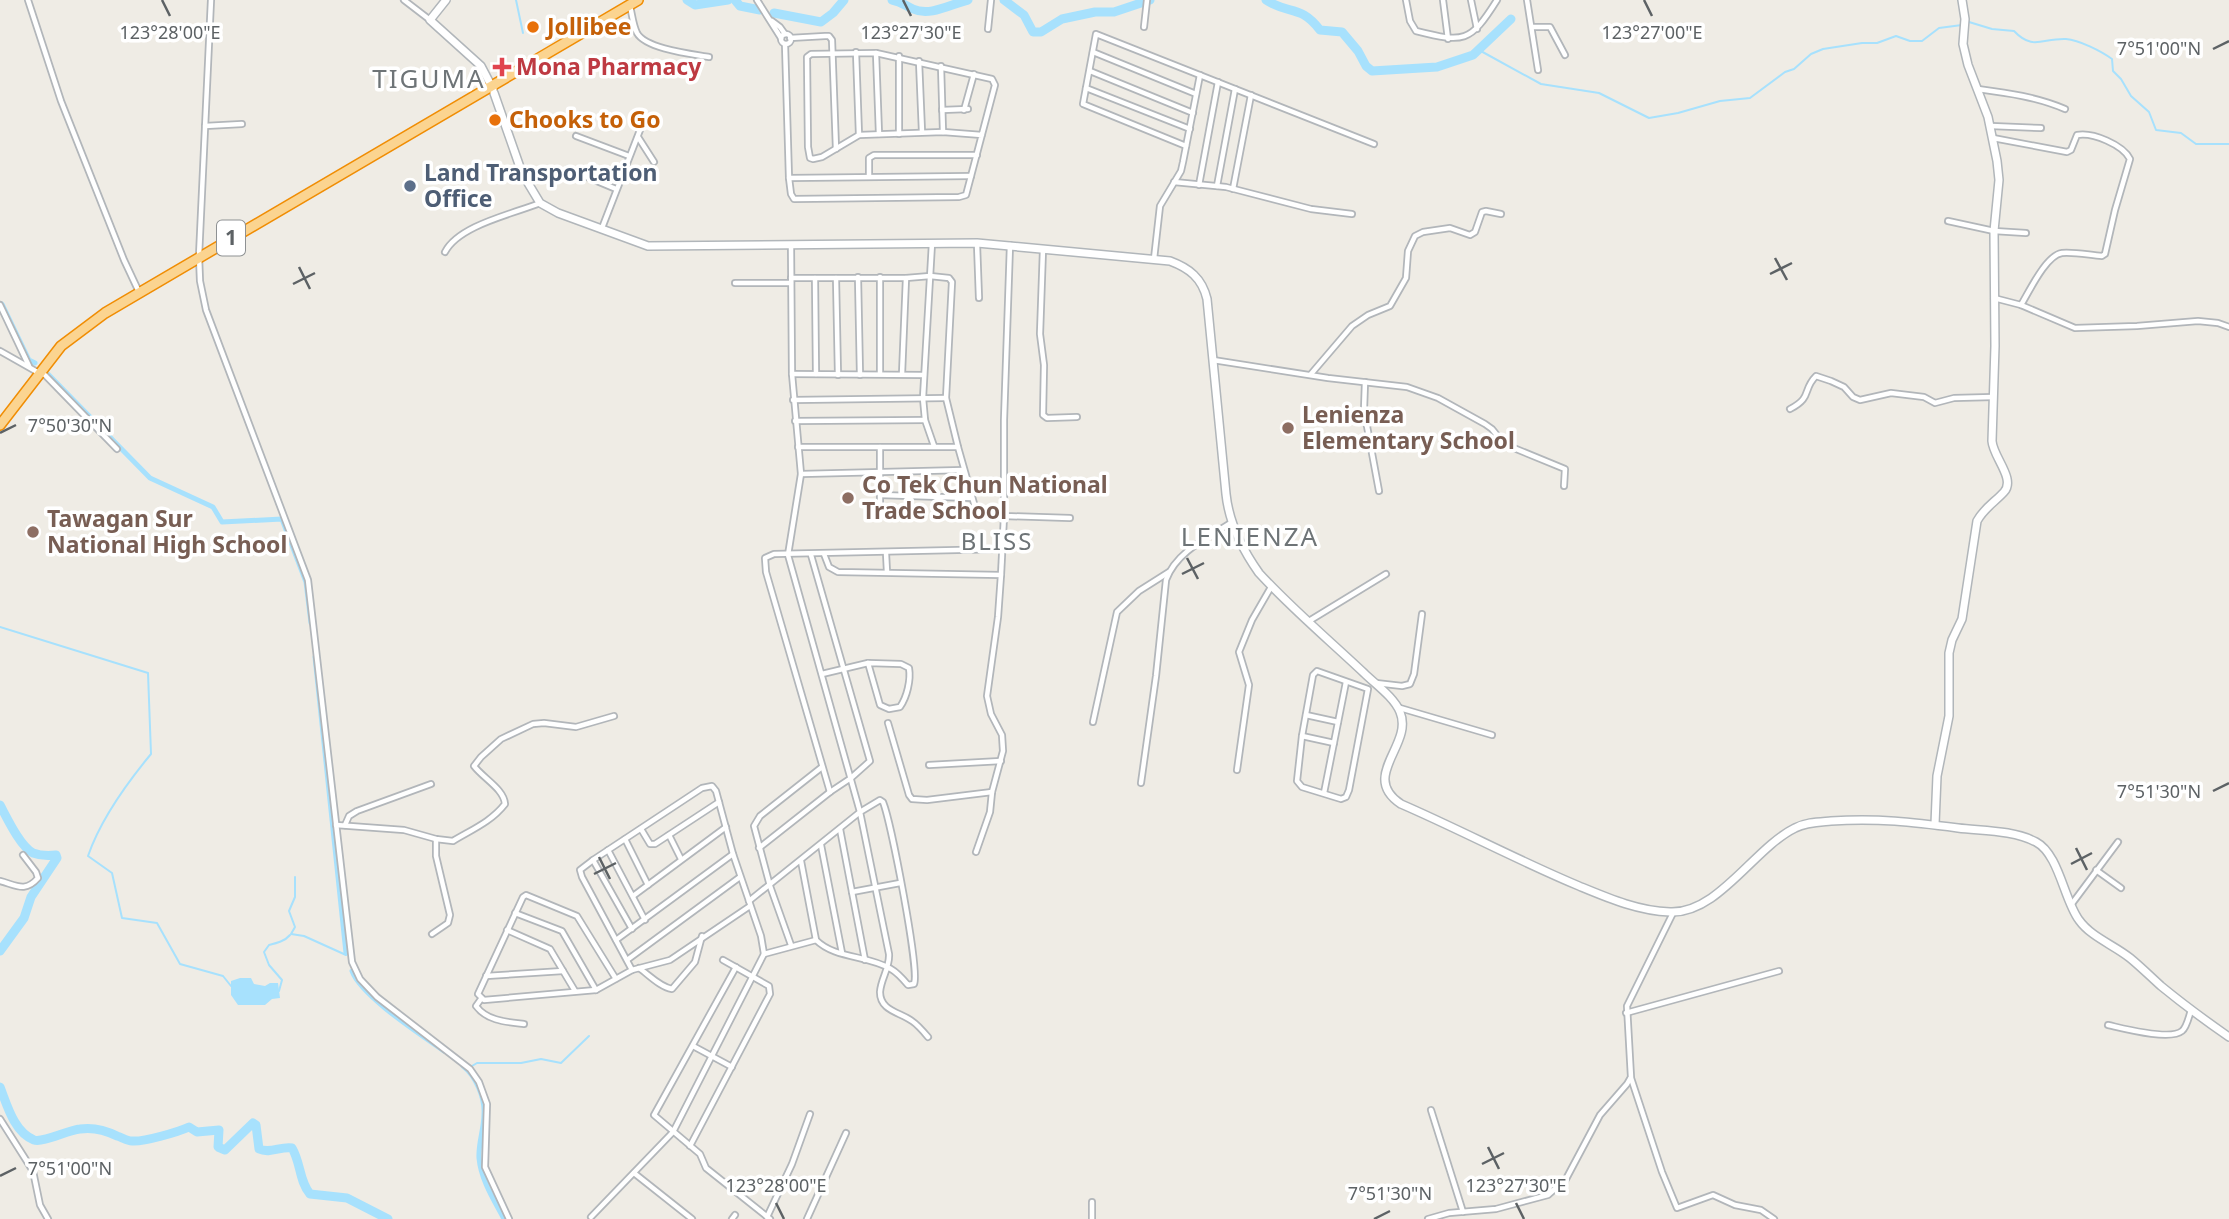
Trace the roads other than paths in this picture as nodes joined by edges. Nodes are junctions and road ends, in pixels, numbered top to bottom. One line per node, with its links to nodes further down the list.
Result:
1 (28, 0): 99 (street)
2 (211, 0): 47 (street)
3 (404, 0): 15 (street)
4 (446, 0): 15 (street)
5 (757, 0): 20 (street)
6 (1406, 0): 21 (street)
7 (1443, 0): 21 (street)
8 (1471, 0): 19 (street)
9 (1497, 0): 19 (street)
10 (1527, 0): 17 (street)
11 (1962, 0): 40 (street)
12 (991, 1): 18 (street)
13 (1147, 1): 16 (street)
14 (634, 2): 28 (street); 38 (highway, 1)
15 (430, 20): 38 (street)
16 (1144, 27)
17 (1532, 27): 27 (street); 32 (street)
18 (988, 29)
19 (1477, 30): 21 (street)
20 (786, 37): 22 (street); 22 (street); 25 (street)
21 (1448, 39)
22 (785, 44): 70 (street)
23 (856, 52): 25 (street); 26 (street); 56 (street)
24 (1093, 52): 33 (street); 35 (street); 41 (street)
25 (833, 53): 63 (street); 63 (street)
26 (877, 53): 29 (street); 54 (street)
27 (1565, 55)
28 (709, 57)
29 (899, 57): 30 (street); 55 (street)
30 (919, 61): 31 (street); 52 (street)
31 (941, 66): 34 (street); 44 (street)
32 (1538, 70)
33 (1089, 71): 37 (street); 45 (street)
34 (974, 74): 44 (street); 57 (street)
35 (1200, 75): 36 (street); 41 (street)
36 (1218, 82): 39 (street); 72 (street)
37 (1086, 88): 50 (street); 62 (street)
38 (493, 89): 76 (street); 89 (highway, 1)
39 (1235, 89): 42 (street); 73 (street)
40 (1977, 89): 43 (street); 48 (street)
41 (1196, 94): 45 (street)
42 (1251, 95): 61 (street); 75 (street)
43 (2066, 109)
44 (942, 110): 53 (street)
45 (1193, 113): 50 (street)
46 (242, 124): 47 (street)
47 (205, 126): 89 (street)
48 (1990, 126): 49 (street); 60 (street)
49 (2040, 128)
50 (1189, 129): 62 (street)
51 (640, 130): 59 (street)
52 (922, 132): 53 (street); 55 (street)
53 (943, 132): 57 (street)
54 (879, 134): 55 (street); 56 (street)
55 (899, 134)
56 (859, 135): 63 (street)
57 (982, 135): 64 (street)
58 (576, 136): 65 (street)
59 (638, 137): 65 (street); 66 (street)
60 (1992, 138): 81 (street); 103 (street)
61 (1374, 144)
62 (1186, 146): 71 (street)
63 (836, 149)
64 (977, 155): 68 (street); 69 (street)
65 (629, 156): 74 (street)
66 (654, 162)
67 (568, 169): 74 (street)
68 (869, 176): 69 (street); 70 (street)
69 (971, 176): 70 (street)
70 (789, 178)
71 (1174, 182): 72 (street); 90 (street)
72 (1199, 185): 73 (street)
73 (1217, 186): 75 (street)
74 (616, 189): 80 (street)
75 (1233, 189): 77 (street)
76 (540, 203): 80 (street); 88 (street)
77 (1352, 214)
78 (1501, 214): 116 (street)
79 (1948, 221): 81 (street)
80 (601, 228): 85 (street)
81 (1994, 231): 82 (street); 101 (street)
82 (2026, 233)
83 (932, 242): 84 (street); 85 (street); 91 (street)
84 (977, 243): 86 (street); 100 (street)
85 (790, 244): 97 (street)
86 (1010, 245): 87 (street); 141 (street)
87 (1043, 248): 90 (street); 123 (street)
88 (445, 252)
89 (199, 256): 99 (highway, 1); 184 (street)
90 (1154, 260): 106 (street)
91 (930, 276): 96 (street); 115 (street); 120 (street)
92 (858, 277): 93 (street); 95 (street); 114 (street)
93 (880, 277): 96 (street); 112 (street)
94 (815, 278): 95 (street); 97 (street); 110 (street)
95 (836, 278): 111 (street)
96 (906, 278): 113 (street)
97 (791, 281): 98 (street); 109 (street)
98 (735, 283)
99 (139, 292): 108 (highway, 1)
100 (979, 298)
101 (1993, 298): 103 (street); 118 (street)
102 (0, 305): 107 (street)
103 (2021, 305): 104 (street)
104 (2229, 327)
105 (0, 351): 107 (street)
106 (1213, 360): 116 (street); 143 (street)
107 (29, 366): 108 (street)
108 (40, 371): 126 (highway, 1); 131 (street)
109 (792, 374): 110 (street); 121 (street)
110 (816, 374): 111 (street)
111 (838, 374): 114 (street)
112 (880, 374): 113 (street); 114 (street)
113 (902, 374): 115 (street)
114 (860, 375)
115 (924, 375): 119 (street)
116 (1311, 375): 117 (street)
117 (1365, 382): 135 (street); 136 (street)
118 (1993, 397): 122 (street); 183 (street)
119 (923, 398): 120 (street); 121 (street); 124 (street)
120 (946, 398): 130 (street)
121 (793, 400): 125 (street)
122 (1790, 409)
123 (1077, 417)
124 (925, 420): 125 (street); 127 (street)
125 (795, 421): 128 (street)
126 (0, 425)
127 (934, 446): 129 (street); 130 (street)
128 (798, 447): 129 (street); 134 (street)
129 (880, 447): 133 (street)
130 (958, 447): 132 (street)
131 (117, 449)
132 (964, 470): 133 (street); 138 (street)
133 (880, 472): 134 (street); 137 (street)
134 (801, 474): 147 (street)
135 (1564, 486)
136 (1379, 491)
137 (880, 495): 138 (street); 139 (street)
138 (972, 498): 140 (street)
139 (880, 509)
140 (977, 514)
141 (1004, 516): 142 (street); 144 (street)
142 (1070, 518)
143 (1231, 523): 149 (street); 153 (street)
144 (1003, 549): 145 (street); 152 (street)
145 (886, 553): 146 (street); 150 (street)
146 (824, 554): 148 (street); 150 (street)
147 (788, 555): 148 (street); 158 (street); 173 (street)
148 (811, 555): 157 (street)
149 (1170, 571): 165 (street); 176 (street)
150 (887, 572): 152 (street)
151 (1385, 574): 155 (street)
152 (1001, 575): 171 (street)
153 (1271, 587): 155 (street); 174 (street)
154 (1422, 614): 159 (street)
155 (1309, 621): 159 (street)
156 (868, 663): 156 (street); 157 (street)
157 (845, 668): 158 (street); 175 (street)
158 (822, 674): 175 (street)
159 (1371, 679): 161 (street); 162 (street)
160 (1346, 682): 161 (street); 163 (street); 166 (street)
161 (1365, 688): 180 (street)
162 (1399, 708): 168 (street); 215 (street)
163 (1306, 715): 166 (street); 169 (street)
164 (614, 716): 190 (street)
165 (1093, 722)
166 (1338, 722): 170 (street)
167 (888, 723): 179 (street)
168 (1492, 735)
169 (1302, 736): 170 (street); 180 (street)
170 (1334, 743): 180 (street)
171 (1002, 761): 172 (street); 179 (street)
172 (929, 765)
173 (822, 767): 178 (street); 194 (street)
174 (1237, 770)
175 (851, 778): 178 (street); 182 (street)
176 (1141, 783)
177 (432, 784): 185 (street)
178 (830, 792): 194 (street)
179 (992, 792): 196 (street)
180 (1324, 793)
181 (719, 802): 186 (street); 187 (street); 189 (street)
182 (860, 812): 188 (street); 205 (street); 208 (street)
183 (1935, 824): 213 (street); 215 (street)
184 (337, 825): 185 (street); 263 (street)
185 (345, 825): 190 (street)
186 (726, 827): 197 (street); 199 (street)
187 (641, 829): 189 (street); 191 (street)
188 (840, 829): 193 (street); 210 (street)
189 (669, 835): 199 (street)
190 (436, 839): 219 (street)
191 (625, 839): 195 (street); 206 (street)
192 (2118, 842): 202 (street)
193 (821, 845): 201 (street); 224 (street)
194 (759, 848): 207 (street)
195 (608, 850): 200 (street); 211 (street)
196 (976, 852)
197 (733, 854): 203 (street); 216 (street)
198 (23, 855): 204 (street)
199 (681, 859): 206 (street)
200 (593, 860): 217 (street); 221 (street)
201 (801, 861): 207 (street); 222 (street)
202 (2096, 870): 209 (street); 213 (street)
203 (740, 877): 212 (street); 226 (street)
204 (1, 880)
205 (900, 883): 208 (street); 230 (street)
206 (648, 885): 211 (street)
207 (769, 886): 212 (street); 223 (street)
208 (877, 888): 210 (street); 230 (street)
209 (2121, 888)
210 (852, 892): 228 (street)
211 (633, 896): 216 (street)
212 (750, 904): 220 (street); 225 (street)
213 (2071, 905): 240 (street)
214 (515, 913): 218 (street); 236 (street); 237 (street)
215 (1673, 913): 241 (street)
216 (645, 919): 217 (street)
217 (632, 929): 221 (street)
218 (507, 930): 232 (street); 234 (street)
219 (432, 934)
220 (702, 936): 231 (street); 231 (street)
221 (616, 940): 226 (street)
222 (816, 940): 223 (street); 224 (street)
223 (791, 945): 225 (street)
224 (842, 953): 228 (street)
225 (764, 954): 235 (street)
226 (626, 960): 231 (street)
227 (723, 960): 229 (street)
228 (865, 960): 230 (street)
229 (736, 967): 235 (street); 246 (street)
230 (888, 967): 244 (street)
231 (635, 969): 236 (street)
232 (563, 971): 234 (street); 238 (street)
233 (1779, 971): 241 (street)
234 (486, 976): 239 (street)
235 (753, 976): 247 (street); 248 (street)
236 (616, 979): 237 (street)
237 (596, 990): 238 (street)
238 (575, 991): 239 (street)
239 (481, 999): 242 (street)
240 (2191, 1009): 243 (street); 245 (street)
241 (1626, 1013): 249 (street)
242 (524, 1024)
243 (2108, 1026)
244 (928, 1037)
245 (2229, 1037)
246 (692, 1046): 247 (street); 253 (street)
247 (712, 1057): 248 (street); 253 (street)
248 (732, 1067): 255 (street)
249 (1631, 1077): 258 (street); 267 (street)
250 (1431, 1110): 258 (street)
251 (810, 1114): 261 (street)
252 (0, 1119): 262 (street)
253 (673, 1132): 255 (street); 256 (street)
254 (846, 1133): 264 (street)
255 (690, 1146): 261 (street)
256 (634, 1173): 259 (street); 260 (street)
257 (1092, 1202): 265 (street)
258 (1463, 1212): 266 (street)
259 (591, 1217)
260 (690, 1218)
261 (769, 1218)
262 (48, 1219)
263 (509, 1219)
264 (807, 1219)
265 (1092, 1219)
266 (1428, 1219)
267 (1774, 1219)

